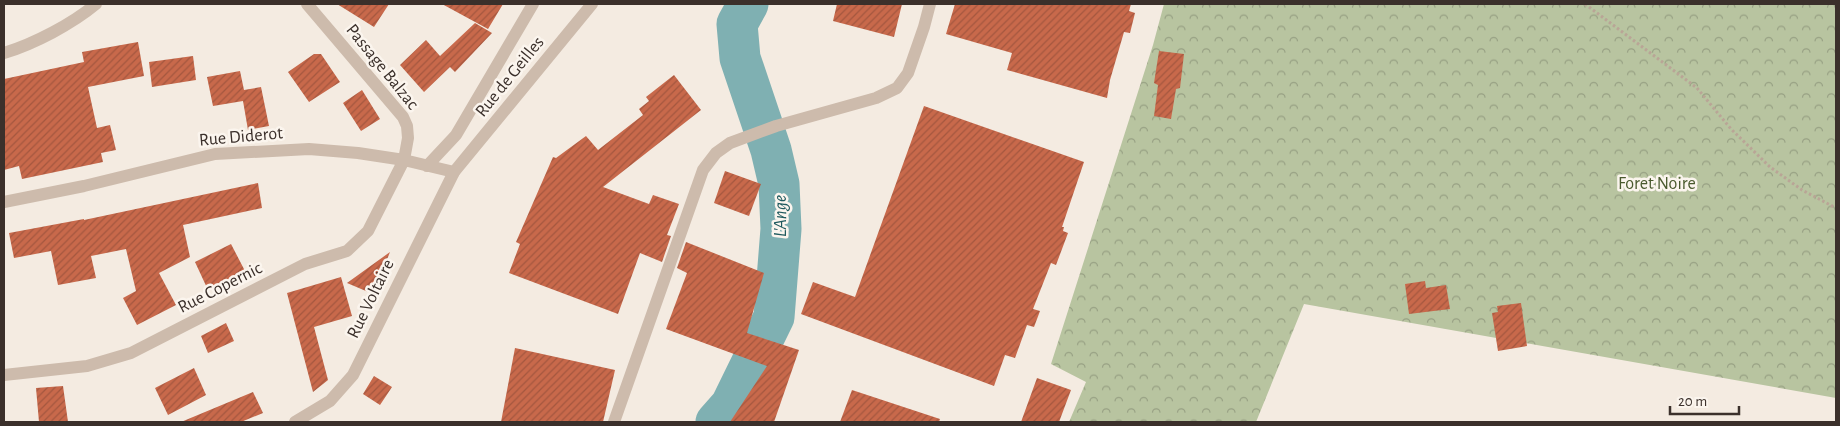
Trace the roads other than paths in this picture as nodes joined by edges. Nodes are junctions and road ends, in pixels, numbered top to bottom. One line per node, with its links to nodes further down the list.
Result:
1 (96, 4): 6 (street)
2 (306, 4): 7 (street, Passage Balzac)
3 (533, 4): 8 (street)
4 (592, 4): 9 (street, Rue de Geilles)
5 (930, 4): 13 (street)
6 (4, 53)
7 (404, 160): 8 (street, Rue Diderot); 10 (street, Rue Diderot); 11 (street, Rue Copernic)
8 (427, 166): 9 (street, Rue Diderot)
9 (454, 172): 12 (street, Rue Voltaire)
10 (4, 202)
11 (4, 375)
12 (295, 422)
13 (614, 422)

